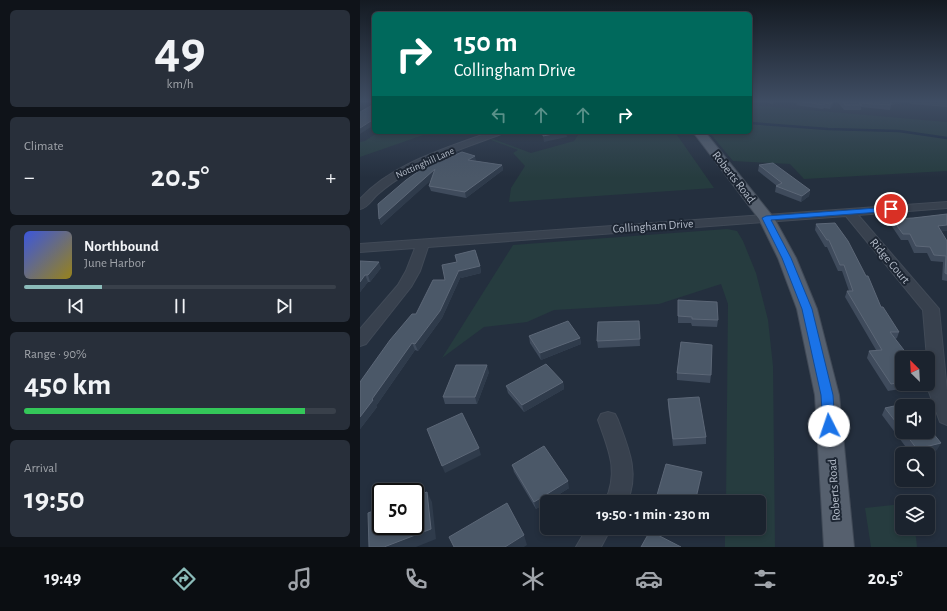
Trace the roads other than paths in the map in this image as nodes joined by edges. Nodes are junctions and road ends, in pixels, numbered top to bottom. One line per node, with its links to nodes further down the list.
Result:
1 (493, 134): 4 (street, Nottinghill Lane)
2 (701, 134): 6 (main road, Roberts Road)
3 (947, 205): 5 (street, Collingham Drive)
4 (360, 206)
5 (849, 212): 6 (street, Collingham Drive); 10 (street, Ridge Court)
6 (766, 218): 7 (street, Collingham Drive); 15 (main road, Roberts Road)
7 (423, 243): 8 (street, Collingham Drive); 9 (street)
8 (360, 248)
9 (360, 340)
10 (947, 417)
11 (608, 420): 12 (street)
12 (620, 495)
13 (596, 535): 14 (street)
14 (588, 547)
15 (838, 547)

